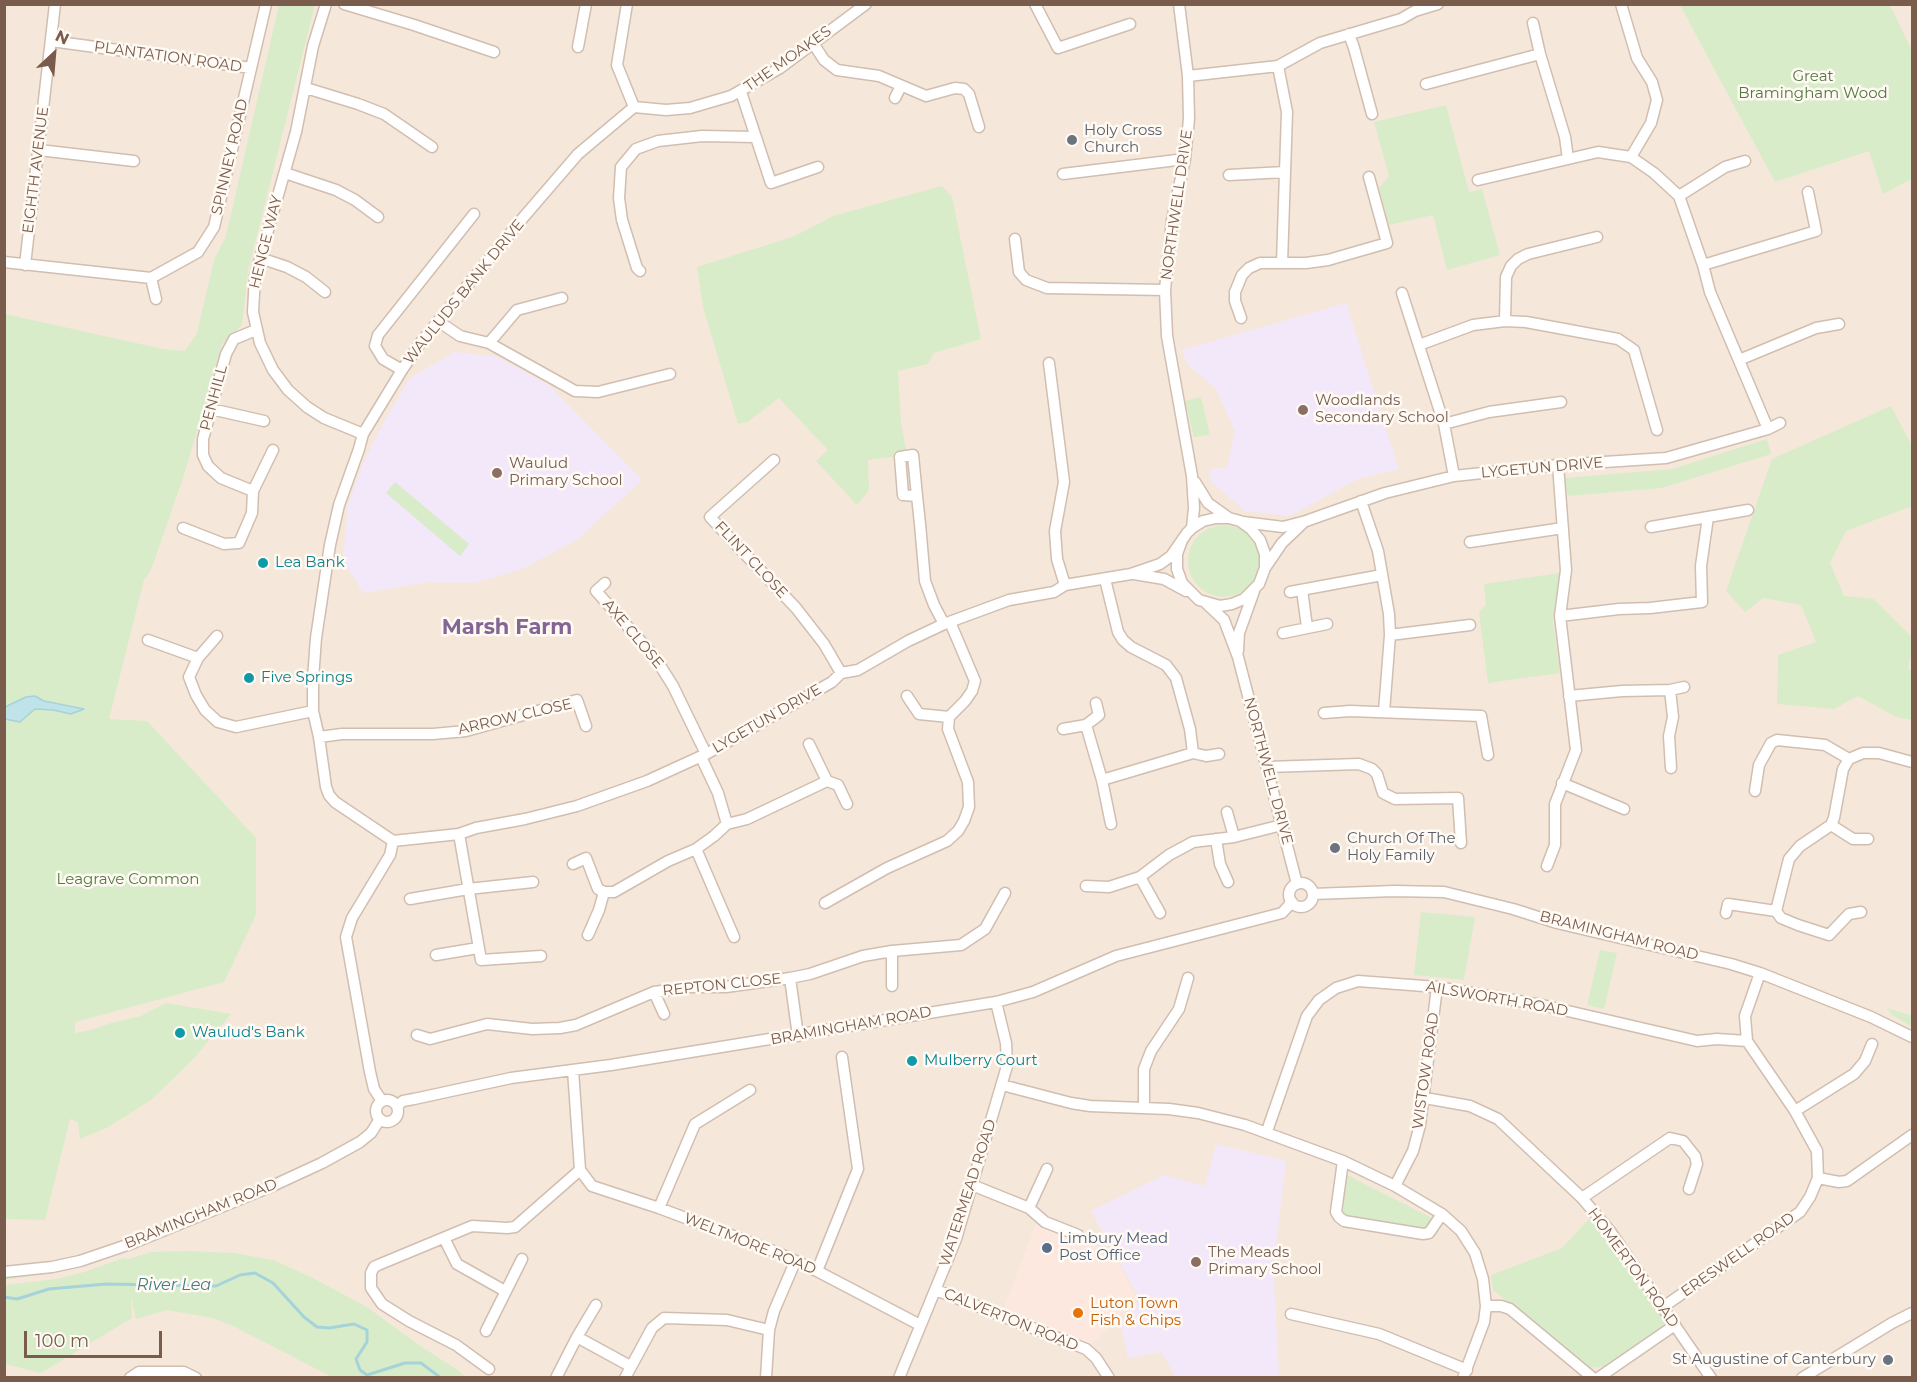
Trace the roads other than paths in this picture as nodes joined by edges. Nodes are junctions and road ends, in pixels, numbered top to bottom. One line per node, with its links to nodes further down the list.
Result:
1 (55, 4): 15 (street, EIGHTH AVENUE)
2 (266, 4): 21 (street, SPINNEY ROAD)
3 (326, 4): 25 (street, HENGE WAY)
4 (344, 4): 18 (street)
5 (586, 4): 17 (street)
6 (627, 4): 28 (street)
7 (866, 4): 16 (street, THE MOAKES)
8 (1035, 4): 13 (street)
9 (1179, 4): 22 (street, NORTHWELL DRIVE)
10 (1438, 4): 14 (street)
11 (1621, 4): 34 (street)
12 (1533, 22): 19 (street)
13 (1130, 24)
14 (1349, 34): 20 (street); 29 (street)
15 (51, 40): 21 (street, PLANTATION ROAD); 33 (street, EIGHTH AVENUE)
16 (813, 44): 24 (street); 26 (street, THE MOAKES)
17 (578, 46)
18 (495, 52)
19 (1540, 54): 23 (street); 36 (street)
20 (1278, 66): 22 (street); 40 (street)
21 (250, 68): 58 (street, SPINNEY ROAD)
22 (1188, 76): 35 (street, NORTHWELL DRIVE)
23 (1426, 84)
24 (901, 86): 27 (street); 30 (street)
25 (306, 88): 32 (street); 41 (street, HENGE WAY)
26 (741, 92): 28 (street, THE MOAKES); 31 (street)
27 (895, 98)
28 (634, 107): 65 (street, WAULUDS BANK DRIVE)
29 (1372, 114)
30 (979, 127)
31 (756, 137): 39 (street); 57 (street)
32 (432, 147)
33 (39, 150): 37 (street); 55 (street, EIGHTH AVENUE)
34 (1631, 157): 36 (street); 47 (street)
35 (1185, 159): 42 (street); 59 (street, NORTHWELL DRIVE)
36 (1568, 159): 45 (street)
37 (134, 161)
38 (1745, 162): 47 (street)
39 (818, 167)
40 (1284, 172): 43 (street); 54 (street)
41 (285, 173): 49 (street); 52 (street, HENGE WAY)
42 (1063, 174)
43 (1229, 175)
44 (1370, 177): 54 (street)
45 (1478, 180)
46 (1808, 192): 56 (street)
47 (1679, 196): 56 (street)
48 (474, 214): 73 (street)
49 (378, 217)
50 (1598, 237): 66 (street)
51 (1015, 239): 59 (street)
52 (260, 258): 60 (street); 68 (street, HENGE WAY)
53 (4, 262): 55 (street)
54 (1282, 262): 64 (street)
55 (25, 265): 58 (street)
56 (1703, 265): 71 (street)
57 (640, 271)
58 (151, 278): 63 (street)
59 (1165, 290): 86 (street, NORTHWELL DRIVE)
60 (326, 292)
61 (1401, 293): 70 (street)
62 (562, 298): 69 (street)
63 (156, 299)
64 (1241, 318)
65 (438, 321): 69 (street); 73 (street, WAULUDS BANK DRIVE)
66 (1505, 321): 70 (street); 81 (street)
67 (1839, 324): 71 (street)
68 (256, 330): 76 (street, PENHILL); 82 (street, HENGE WAY)
69 (489, 343): 74 (street)
70 (1419, 345): 79 (street)
71 (1738, 360): 80 (street)
72 (1048, 363): 106 (street)
73 (402, 370): 82 (street, WAULUDS BANK DRIVE)
74 (670, 374)
75 (1561, 402): 79 (street)
76 (212, 409): 77 (street); 88 (street, PENHILL)
77 (264, 421)
78 (1780, 423): 80 (street, LYGETUN DRIVE)
79 (1444, 424): 87 (street)
80 (1768, 429): 85 (street, LYGETUN DRIVE)
81 (1657, 430)
82 (363, 434): 129 (street, WAULUDS BANK DRIVE)
83 (273, 450): 88 (street)
84 (774, 460): 123 (street, FLINT CLOSE)
85 (1558, 465): 87 (street, LYGETUN DRIVE); 98 (street)
86 (1192, 476): 93 (street, NORTHWELL DRIVE); 97 (street, NORTHWELL DRIVE)
87 (1454, 476): 90 (street, LYGETUN DRIVE)
88 (253, 491): 96 (street)
89 (917, 496): 113 (street)
90 (1361, 501): 94 (street, LYGETUN DRIVE); 103 (street)
91 (1748, 510): 92 (street)
92 (1708, 517): 95 (street); 112 (street)
93 (1234, 520): 94 (street); 97 (street); 101 (street)
94 (1306, 521): 101 (street)
95 (1651, 527)
96 (183, 528)
97 (1192, 528): 99 (street, LYGETUN DRIVE)
98 (1563, 528): 100 (street); 112 (street)
99 (1182, 540): 102 (street, LYGETUN DRIVE); 110 (street)
100 (1470, 542)
101 (1265, 568): 108 (street)
102 (1131, 574): 104 (street, LYGETUN DRIVE); 110 (street, LYGETUN DRIVE)
103 (1382, 575): 107 (street); 118 (street)
104 (1105, 579): 106 (street, LYGETUN DRIVE); 138 (street)
105 (605, 583): 141 (street, AXE CLOSE)
106 (1065, 585): 113 (street, LYGETUN DRIVE)
107 (1302, 590): 109 (street); 116 (street)
108 (1254, 591): 111 (street, LYGETUN DRIVE); 121 (street)
109 (1290, 592)
110 (1192, 595): 111 (street, LYGETUN DRIVE)
111 (1207, 603): 121 (street)
112 (1560, 616): 127 (street)
113 (947, 623): 123 (street, LYGETUN DRIVE); 132 (street)
114 (1328, 624): 116 (street)
115 (1470, 625): 118 (street)
116 (1307, 627): 117 (street)
117 (1283, 633)
118 (1390, 635): 130 (street)
119 (218, 636): 122 (street)
120 (148, 640): 122 (street)
121 (1238, 657): 144 (street, NORTHWELL DRIVE)
122 (198, 658): 129 (street)
123 (842, 674): 141 (street, LYGETUN DRIVE)
124 (1684, 687): 125 (street)
125 (1670, 690): 127 (street); 145 (street)
126 (907, 696): 132 (street)
127 (1569, 696): 148 (street)
128 (1096, 703): 133 (street)
129 (313, 711): 136 (street, WAULUDS BANK DRIVE)
130 (1384, 712): 131 (street); 140 (street)
131 (1324, 713)
132 (949, 717): 177 (street)
133 (1086, 725): 135 (street); 146 (street)
134 (586, 726): 136 (street, ARROW CLOSE)
135 (1063, 729)
136 (319, 737): 161 (street, WAULUDS BANK DRIVE)
137 (808, 744): 147 (street)
138 (1193, 753): 139 (street); 146 (street)
139 (1219, 754)
140 (1488, 755)
141 (703, 756): 153 (street); 157 (street, LYGETUN DRIVE)
142 (1849, 759): 143 (street); 149 (street); 156 (street)
143 (1912, 762)
144 (1267, 767): 155 (street, NORTHWELL DRIVE); 162 (street)
145 (1671, 768)
146 (1102, 780): 154 (street)
147 (827, 781): 150 (street); 153 (street)
148 (1562, 783): 151 (street); 165 (street)
149 (1760, 788)
150 (847, 804)
151 (1624, 809)
152 (1227, 812): 158 (street)
153 (727, 824): 163 (street)
154 (1111, 824)
155 (1282, 825): 158 (street); 169 (street, NORTHWELL DRIVE)
156 (1831, 825): 159 (street); 179 (street)
157 (459, 834): 161 (street, LYGETUN DRIVE); 171 (street)
158 (1234, 837): 160 (street)
159 (1868, 838)
160 (1216, 839): 166 (street); 168 (street)
161 (393, 841): 206 (street)
162 (1461, 843)
163 (696, 849): 172 (street); 183 (street)
164 (573, 864): 172 (street)
165 (1546, 866)
166 (1140, 877): 170 (street); 181 (street)
167 (533, 882): 171 (street)
168 (1228, 882)
169 (1297, 884): 175 (street); 178 (street)
170 (1086, 886)
171 (468, 889): 176 (street); 184 (street)
172 (604, 892): 182 (street)
173 (1730, 892): 179 (street)
174 (1005, 893): 185 (street, REPTON CLOSE)
175 (1313, 894): 178 (street); 188 (street, BRAMINGHAM ROAD)
176 (410, 899)
177 (825, 903)
178 (1292, 903): 194 (street, BRAMINGHAM ROAD)
179 (1776, 911): 180 (street)
180 (1861, 912)
181 (1160, 913)
182 (588, 935)
183 (734, 937)
184 (478, 948): 186 (street); 187 (street)
185 (892, 951): 189 (street, REPTON CLOSE); 191 (street)
186 (436, 955)
187 (542, 956)
188 (1760, 973): 198 (street, BRAMINGHAM ROAD); 199 (street)
189 (790, 978): 193 (street, REPTON CLOSE); 197 (street, REPTON CLOSE)
190 (1188, 978): 208 (street)
191 (892, 986)
192 (1437, 987): 199 (street, AILSWORTH ROAD); 205 (street, WISTOW ROAD); 211 (street, AILSWORTH ROAD)
193 (654, 992): 195 (street, REPTON CLOSE); 196 (street, REPTON CLOSE)
194 (996, 1002): 197 (street, BRAMINGHAM ROAD); 203 (street, WATERMEAD ROAD)
195 (664, 1014)
196 (417, 1035)
197 (798, 1036): 202 (street, BRAMINGHAM ROAD)
198 (1912, 1037)
199 (1748, 1041): 209 (street)
200 (1872, 1044): 209 (street)
201 (842, 1057): 228 (street)
202 (573, 1070): 207 (street, BRAMINGHAM ROAD); 215 (street)
203 (1002, 1085): 208 (street); 217 (street, WATERMEAD ROAD)
204 (750, 1090): 221 (street)
205 (1425, 1098): 218 (street, WISTOW ROAD); 220 (street, HOMERTON ROAD)
206 (382, 1101): 207 (street); 210 (street)
207 (397, 1106): 210 (street)
208 (1144, 1108): 211 (street)
209 (1795, 1111): 216 (street)
210 (381, 1119): 229 (street, BRAMINGHAM ROAD)
211 (1267, 1131): 213 (street)
212 (1912, 1135): 216 (street)
213 (1343, 1161): 218 (street); 223 (street)
214 (1047, 1169): 222 (street)
215 (580, 1170): 221 (street, WELTMORE ROAD); 225 (street)
216 (1818, 1178): 234 (street, ERESWELL ROAD)
217 (972, 1185): 222 (street); 230 (street, WATERMEAD ROAD)
218 (1395, 1186): 223 (street)
219 (1689, 1189): 220 (street)
220 (1582, 1198): 234 (street, HOMERTON ROAD)
221 (659, 1208): 227 (street, WELTMORE ROAD)
222 (1029, 1208): 224 (street)
223 (1442, 1214): 233 (street)
224 (1078, 1235)
225 (444, 1238): 231 (street); 243 (street)
226 (522, 1259): 231 (street)
227 (795, 1262): 228 (street, WELTMORE ROAD); 239 (street)
228 (817, 1271): 237 (street, WELTMORE ROAD)
229 (4, 1272)
230 (936, 1290): 237 (street, WATERMEAD ROAD); 251 (street, CALVERTON ROAD)
231 (506, 1292): 240 (street)
232 (596, 1305): 241 (street)
233 (1486, 1306): 244 (street); 252 (street)
234 (1663, 1307): 238 (street, HOMERTON ROAD)
235 (1291, 1314): 244 (street)
236 (1912, 1316): 254 (street)
237 (920, 1325): 250 (street, WATERMEAD ROAD)
238 (1675, 1325): 252 (street); 253 (street, HOMERTON ROAD)
239 (769, 1330): 242 (street); 249 (street)
240 (486, 1331)
241 (577, 1337): 242 (street); 247 (street)
242 (630, 1366): 248 (street)
243 (489, 1369)
244 (1465, 1374)
245 (130, 1377): 246 (street)
246 (196, 1377)
247 (556, 1377)
248 (625, 1377)
249 (766, 1377)
250 (899, 1377)
251 (1108, 1377)
252 (1596, 1377)
253 (1711, 1377)
254 (1802, 1377)

